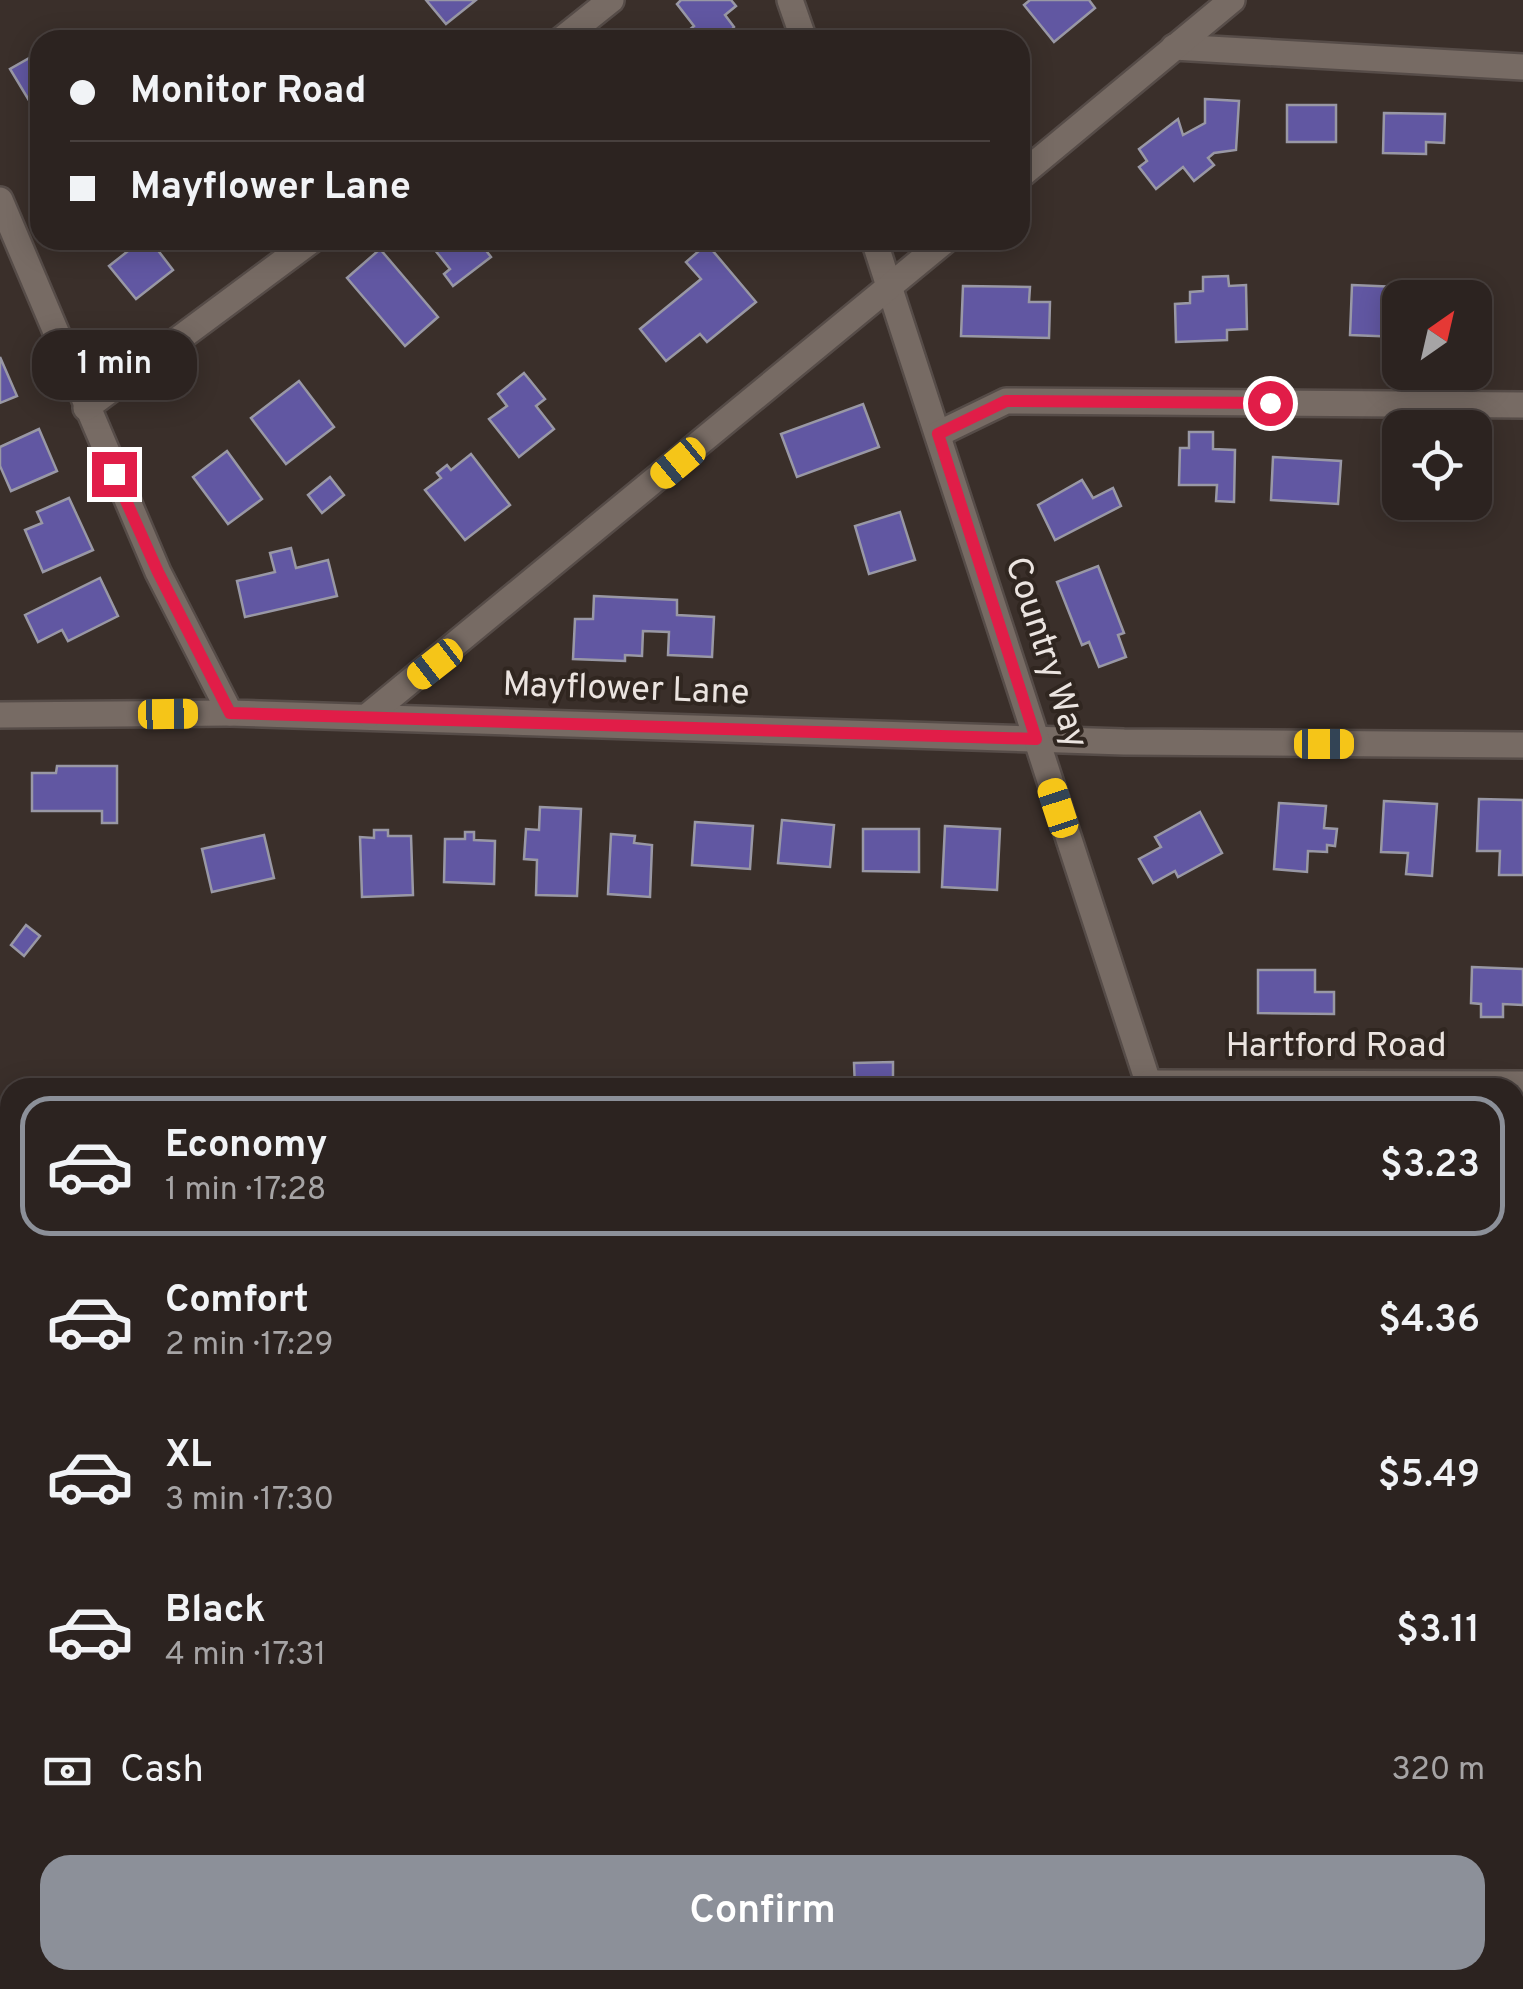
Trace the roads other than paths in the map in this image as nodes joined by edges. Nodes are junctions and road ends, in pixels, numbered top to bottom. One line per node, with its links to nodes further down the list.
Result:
1 (610, 0): 4 (street)
2 (790, 0): 5 (street)
3 (1232, 0): 6 (street)
4 (573, 30)
5 (800, 30)
6 (1174, 46): 7 (street); 8 (street)
7 (1523, 67)
8 (1030, 168)
9 (0, 200): 15 (street)
10 (299, 250): 15 (street)
11 (878, 250): 13 (street, Country Way)
12 (935, 250): 13 (street)
13 (891, 288): 16 (street, Country Way); 19 (street)
14 (1523, 406): 16 (street)
15 (86, 408): 17 (street)
16 (938, 434): 20 (street, Country Way)
17 (230, 713): 18 (street, Mayflower Lane); 19 (street, Mayflower Lane)
18 (0, 715)
19 (369, 716): 20 (street, Mayflower Lane)
20 (1036, 739): 21 (street, Mayflower Lane); 22 (street, Country Way)
21 (1523, 745)
22 (1148, 1078)

